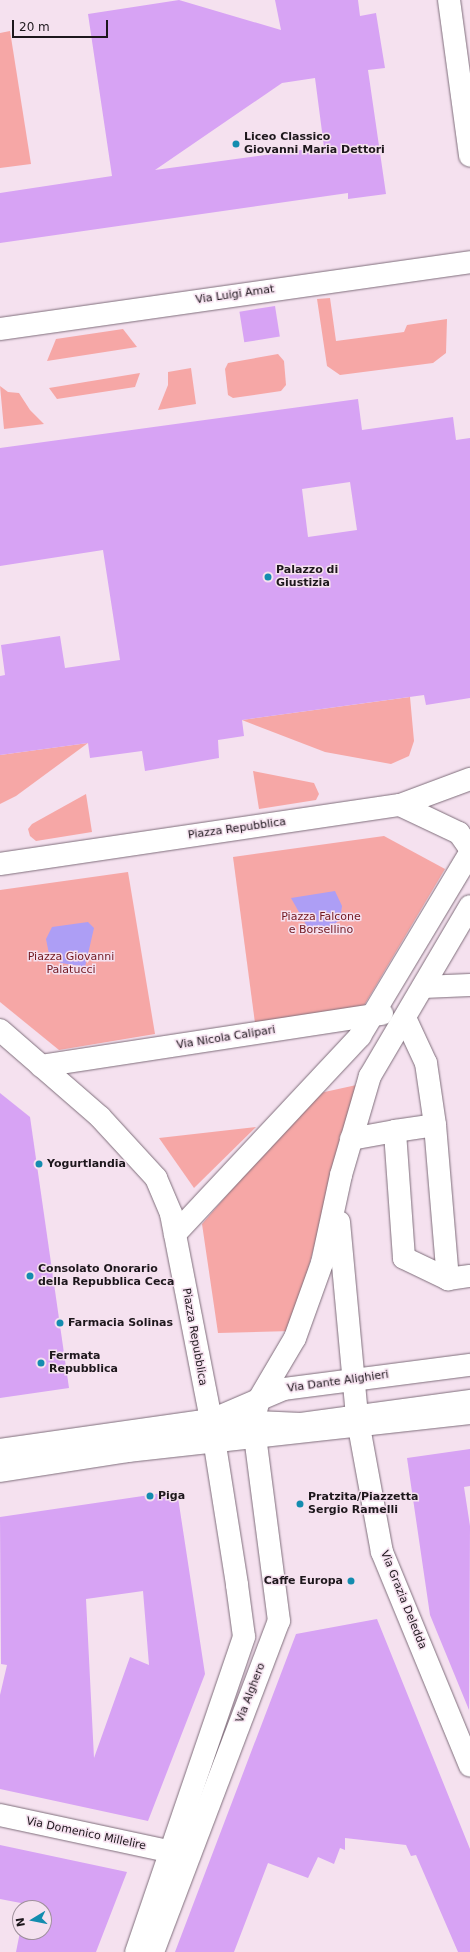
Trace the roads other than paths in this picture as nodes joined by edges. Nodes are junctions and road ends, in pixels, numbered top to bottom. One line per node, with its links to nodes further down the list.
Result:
1 (449, 0): 2 (street)
2 (470, 156)
3 (470, 262): 4 (street, Via Luigi Amat)
4 (0, 329)
5 (470, 779): 6 (street, Piazza Repubblica)
6 (400, 805): 7 (street); 9 (street, Piazza Repubblica)
7 (470, 849)
8 (470, 853): 14 (street)
9 (0, 864)
10 (470, 906): 12 (street)
11 (470, 985): 12 (street)
12 (423, 987): 13 (street)
13 (407, 1014): 14 (street, Via Nicola Calipari); 17 (street); 19 (street)
14 (373, 1015): 16 (street, Via Nicola Calipari); 21 (street)
15 (0, 1030): 16 (street, Piazza Repubblica)
16 (42, 1066): 21 (street, Piazza Repubblica)
17 (435, 1126): 18 (street); 23 (street)
18 (395, 1131): 19 (street); 23 (street)
19 (351, 1139): 20 (street)
20 (341, 1175): 25 (street); 26 (street)
21 (175, 1234): 29 (street, Piazza Repubblica)
22 (470, 1276): 23 (street)
23 (448, 1279)
24 (470, 1365): 25 (street, Via Dante Alighieri)
25 (353, 1380): 26 (street, Via Dante Alighieri); 30 (street, Via Grazia Deledda)
26 (259, 1399): 29 (street, Via Dante Alighieri); 31 (street)
27 (470, 1401): 30 (street, Via Dante Alighieri)
28 (470, 1413): 30 (street)
29 (211, 1420): 31 (street, Via Dante Alighieri); 32 (street, Via Alghero); 33 (street, Via Dante Alighieri)
30 (358, 1421): 31 (street, Via Dante Alighieri); 35 (street, Via Grazia Deledda)
31 (254, 1430): 32 (street); 39 (street, Via Alghero)
32 (214, 1442): 34 (street); 37 (street, Via Alghero)
33 (0, 1450)
34 (0, 1471)
35 (470, 1766)
36 (0, 1815): 37 (street, Via Domenico Millelire)
37 (172, 1852): 38 (street, Via Alghero)
38 (136, 1952)
39 (153, 1952)

